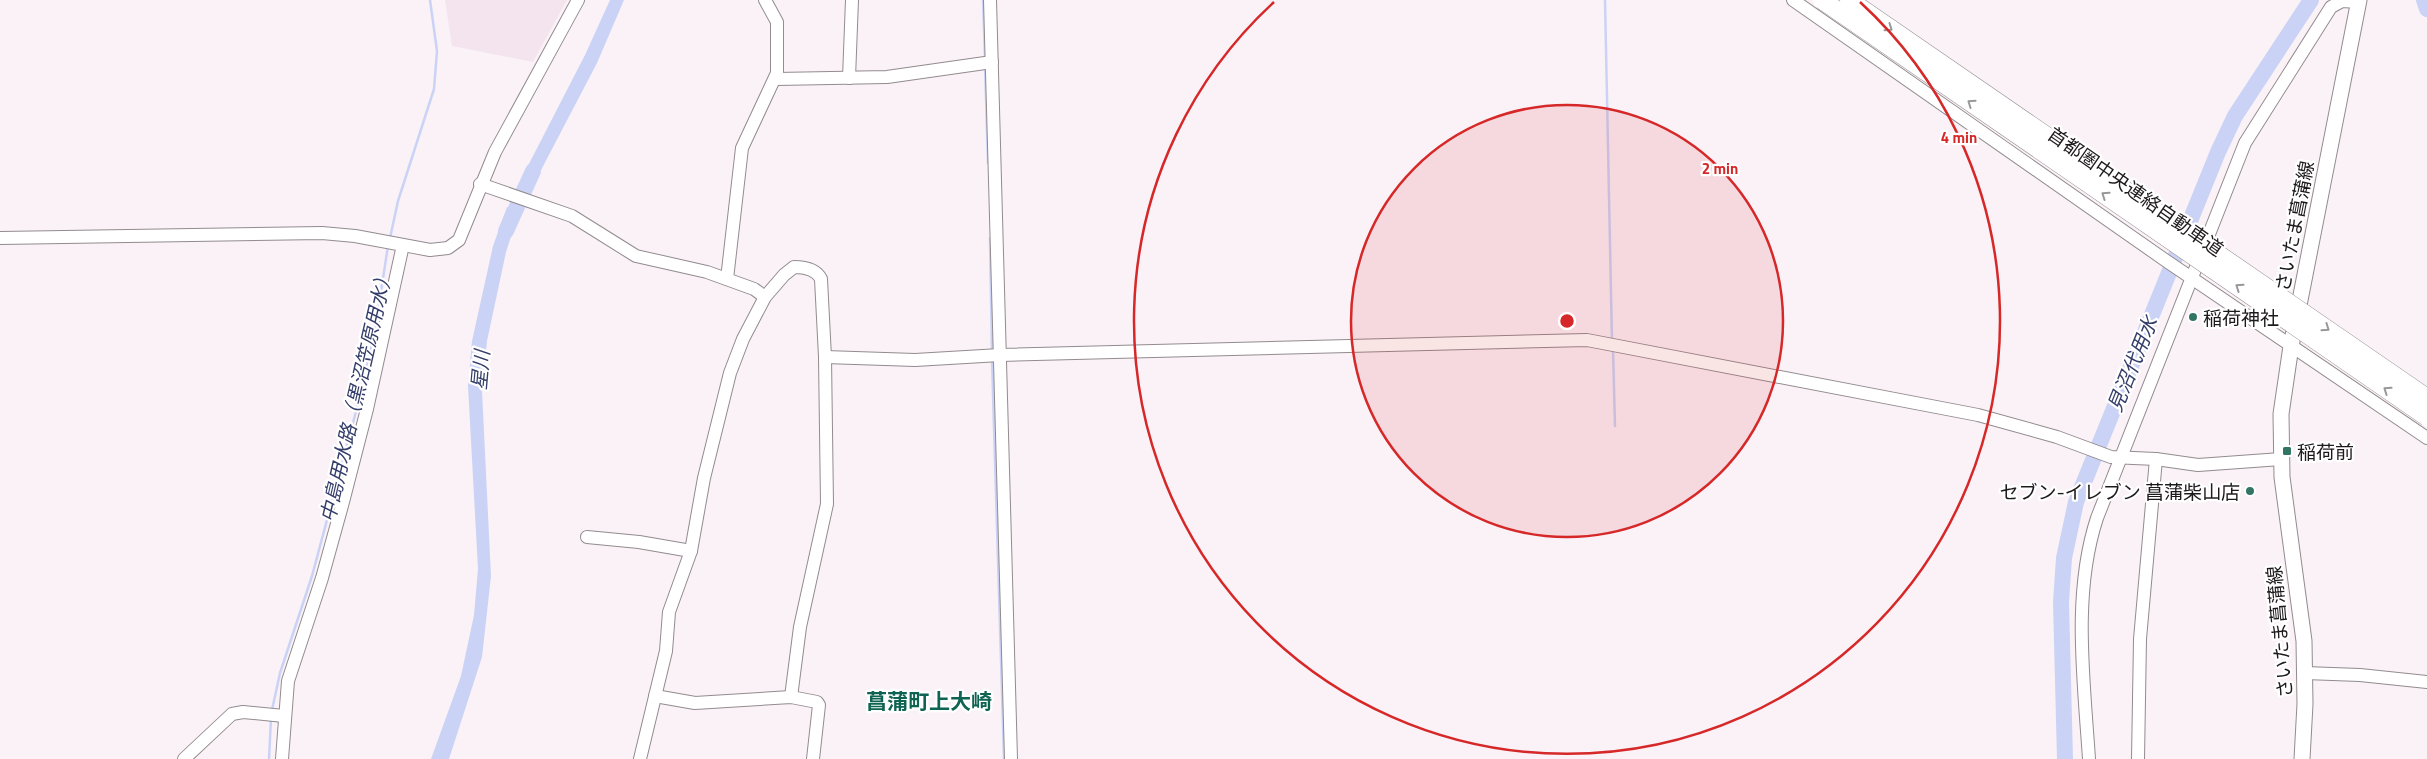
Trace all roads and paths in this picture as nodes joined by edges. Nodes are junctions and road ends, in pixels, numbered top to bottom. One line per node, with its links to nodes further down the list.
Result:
1 (578, 0): 12 (street)
2 (765, 0): 11 (street)
3 (852, 0): 10 (street)
4 (990, 0): 9 (street)
5 (1793, 0): 15 (street)
6 (1822, 0): 22 (highway, 首都圏中央連絡自動車道, one-way to 6, bridge)
7 (1849, 0): 21 (highway, 首都圏中央連絡自動車道, one-way to 21, bridge)
8 (2359, 1): 15 (street); 18 (main road, さいたま菖蒲線)
9 (992, 62): 10 (street); 19 (street)
10 (849, 78): 11 (street)
11 (776, 79): 16 (street)
12 (480, 184): 14 (street); 16 (street)
13 (0, 238): 14 (street)
14 (394, 243): 33 (street)
15 (2191, 278): 18 (street); 24 (street)
16 (727, 279): 17 (street)
17 (765, 297): 20 (street); 28 (street)
18 (2291, 346): 23 (street); 26 (main road, さいたま菖蒲線)
19 (1000, 355): 20 (street); 24 (street); 38 (street)
20 (825, 357): 32 (street)
21 (2427, 398)
22 (2427, 417)
23 (2427, 438)
24 (2116, 458): 25 (street); 39 (street)
25 (2156, 459): 26 (street); 40 (street)
26 (2280, 459): 29 (main road, さいたま菖蒲線)
27 (587, 537): 28 (street)
28 (691, 550): 31 (street)
29 (2305, 673): 30 (street); 41 (main road, さいたま菖蒲線)
30 (2427, 682)
31 (655, 696): 32 (street); 36 (street)
32 (791, 697): 37 (street)
33 (275, 714): 34 (street); 35 (street)
34 (184, 759)
35 (282, 759)
36 (640, 759)
37 (813, 759)
38 (1011, 759)
39 (2089, 759)
40 (2138, 759)
41 (2302, 759)

